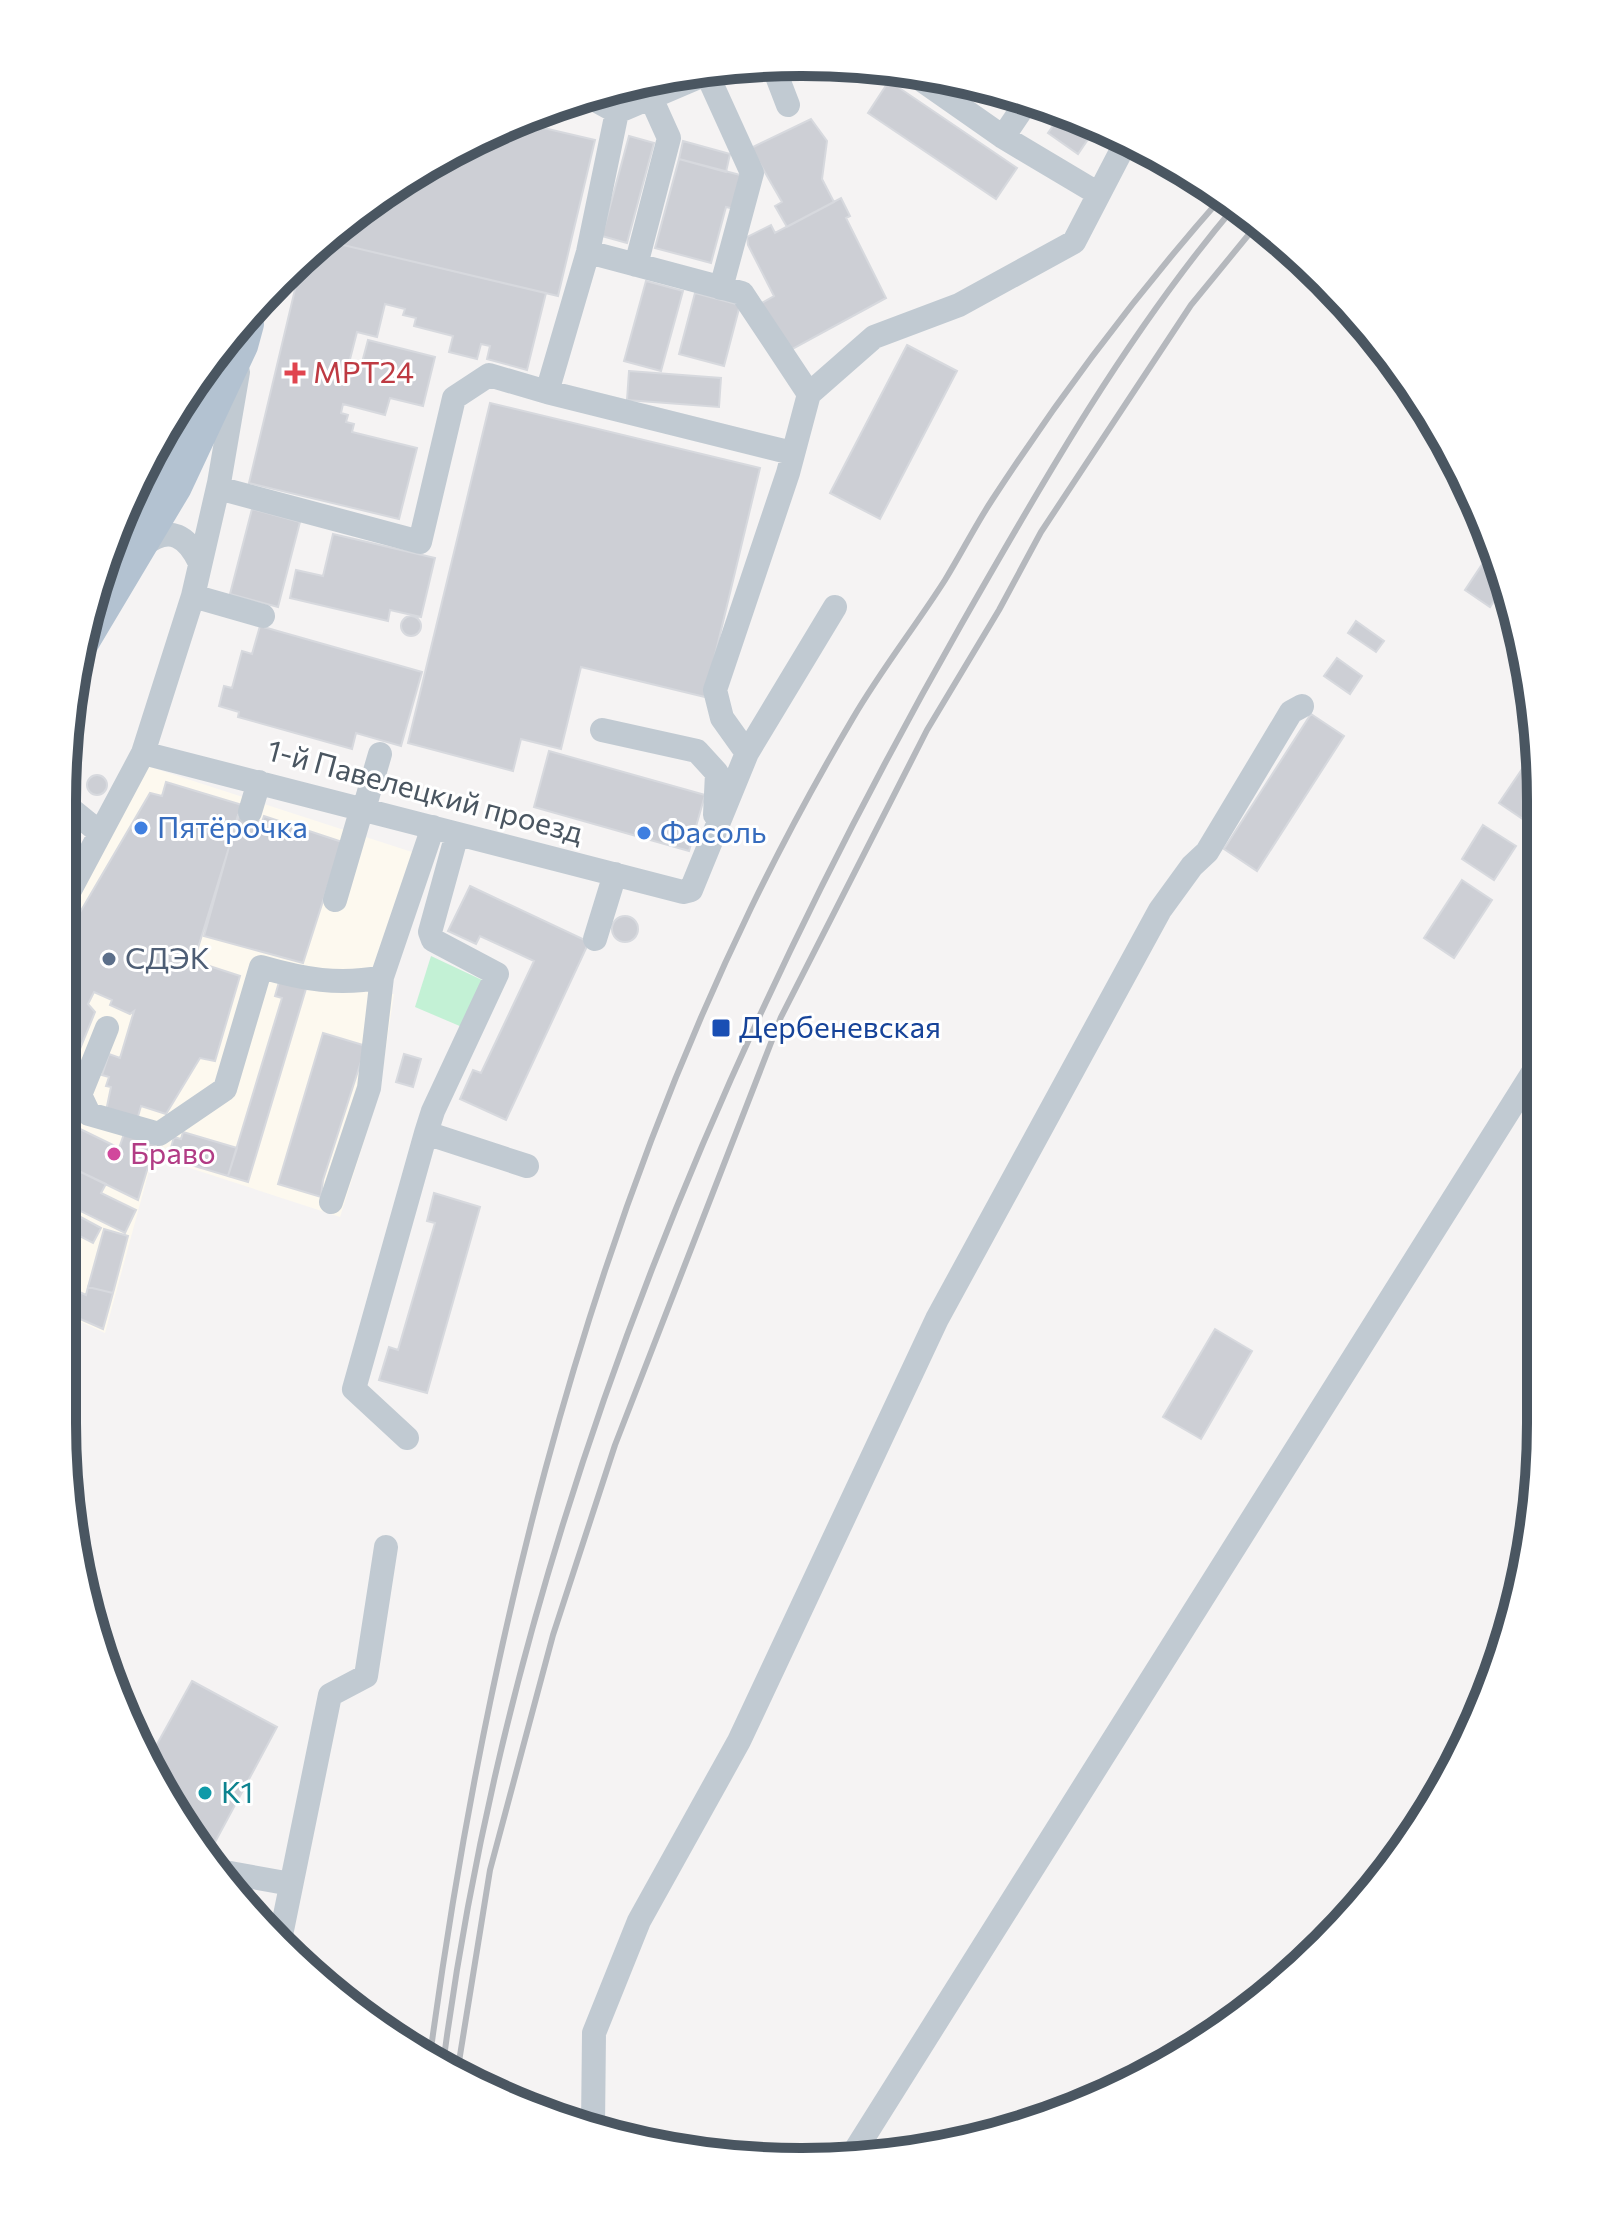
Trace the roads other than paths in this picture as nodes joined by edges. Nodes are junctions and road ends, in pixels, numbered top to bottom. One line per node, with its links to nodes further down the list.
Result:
1 (777, 77): 7 (street)
2 (718, 81): 15 (street)
3 (676, 87): 5 (street)
4 (934, 88): 10 (street)
5 (651, 98): 9 (street); 14 (street)
6 (603, 104): 9 (street)
7 (788, 105)
8 (1021, 111): 10 (street)
9 (617, 112): 13 (street)
10 (1003, 137): 12 (street)
11 (1121, 151): 12 (street)
12 (1097, 193): 18 (street)
13 (588, 252): 14 (street); 17 (street)
14 (636, 265): 15 (street)
15 (721, 288): 18 (street)
16 (246, 335): 21 (street); 23 (main road)
17 (547, 392): 19 (street); 21 (street)
18 (809, 394): 19 (street)
19 (792, 453): 32 (street)
20 (153, 477): 23 (main road)
21 (218, 488): 22 (street)
22 (211, 519): 23 (street); 24 (street)
23 (152, 531): 24 (street); 27 (main road)
24 (200, 563): 25 (street)
25 (193, 596): 28 (street); 31 (street)
26 (835, 607): 32 (street)
27 (101, 616)
28 (263, 616)
29 (1302, 706): 57 (street)
30 (602, 730): 40 (street)
31 (143, 753): 34 (street, 1-й Павелецкий проезд); 39 (street)
32 (747, 753): 40 (street)
33 (380, 754): 35 (street)
34 (259, 782): 35 (street, 1-й Павелецкий проезд); 36 (street)
35 (363, 809): 38 (street, 1-й Павелецкий проезд); 44 (street)
36 (250, 812)
37 (76, 813): 39 (street)
38 (433, 827): 41 (street, 1-й Павелецкий проезд); 46 (street)
39 (99, 832): 43 (street)
40 (714, 833): 42 (street, 1-й Павелецкий проезд)
41 (457, 834): 42 (street, 1-й Павелецкий проезд); 49 (street)
42 (615, 874): 45 (street)
43 (76, 877)
44 (335, 900)
45 (595, 939)
46 (382, 977): 47 (street); 51 (street)
47 (107, 1028)
48 (1527, 1082): 58 (street)
49 (426, 1133): 50 (street); 52 (street)
50 (527, 1166)
51 (331, 1202)
52 (407, 1438)
53 (386, 1547): 55 (street)
54 (234, 1874): 55 (street)
55 (291, 1884): 56 (street)
56 (282, 1930)
57 (593, 2117)
58 (859, 2145)

